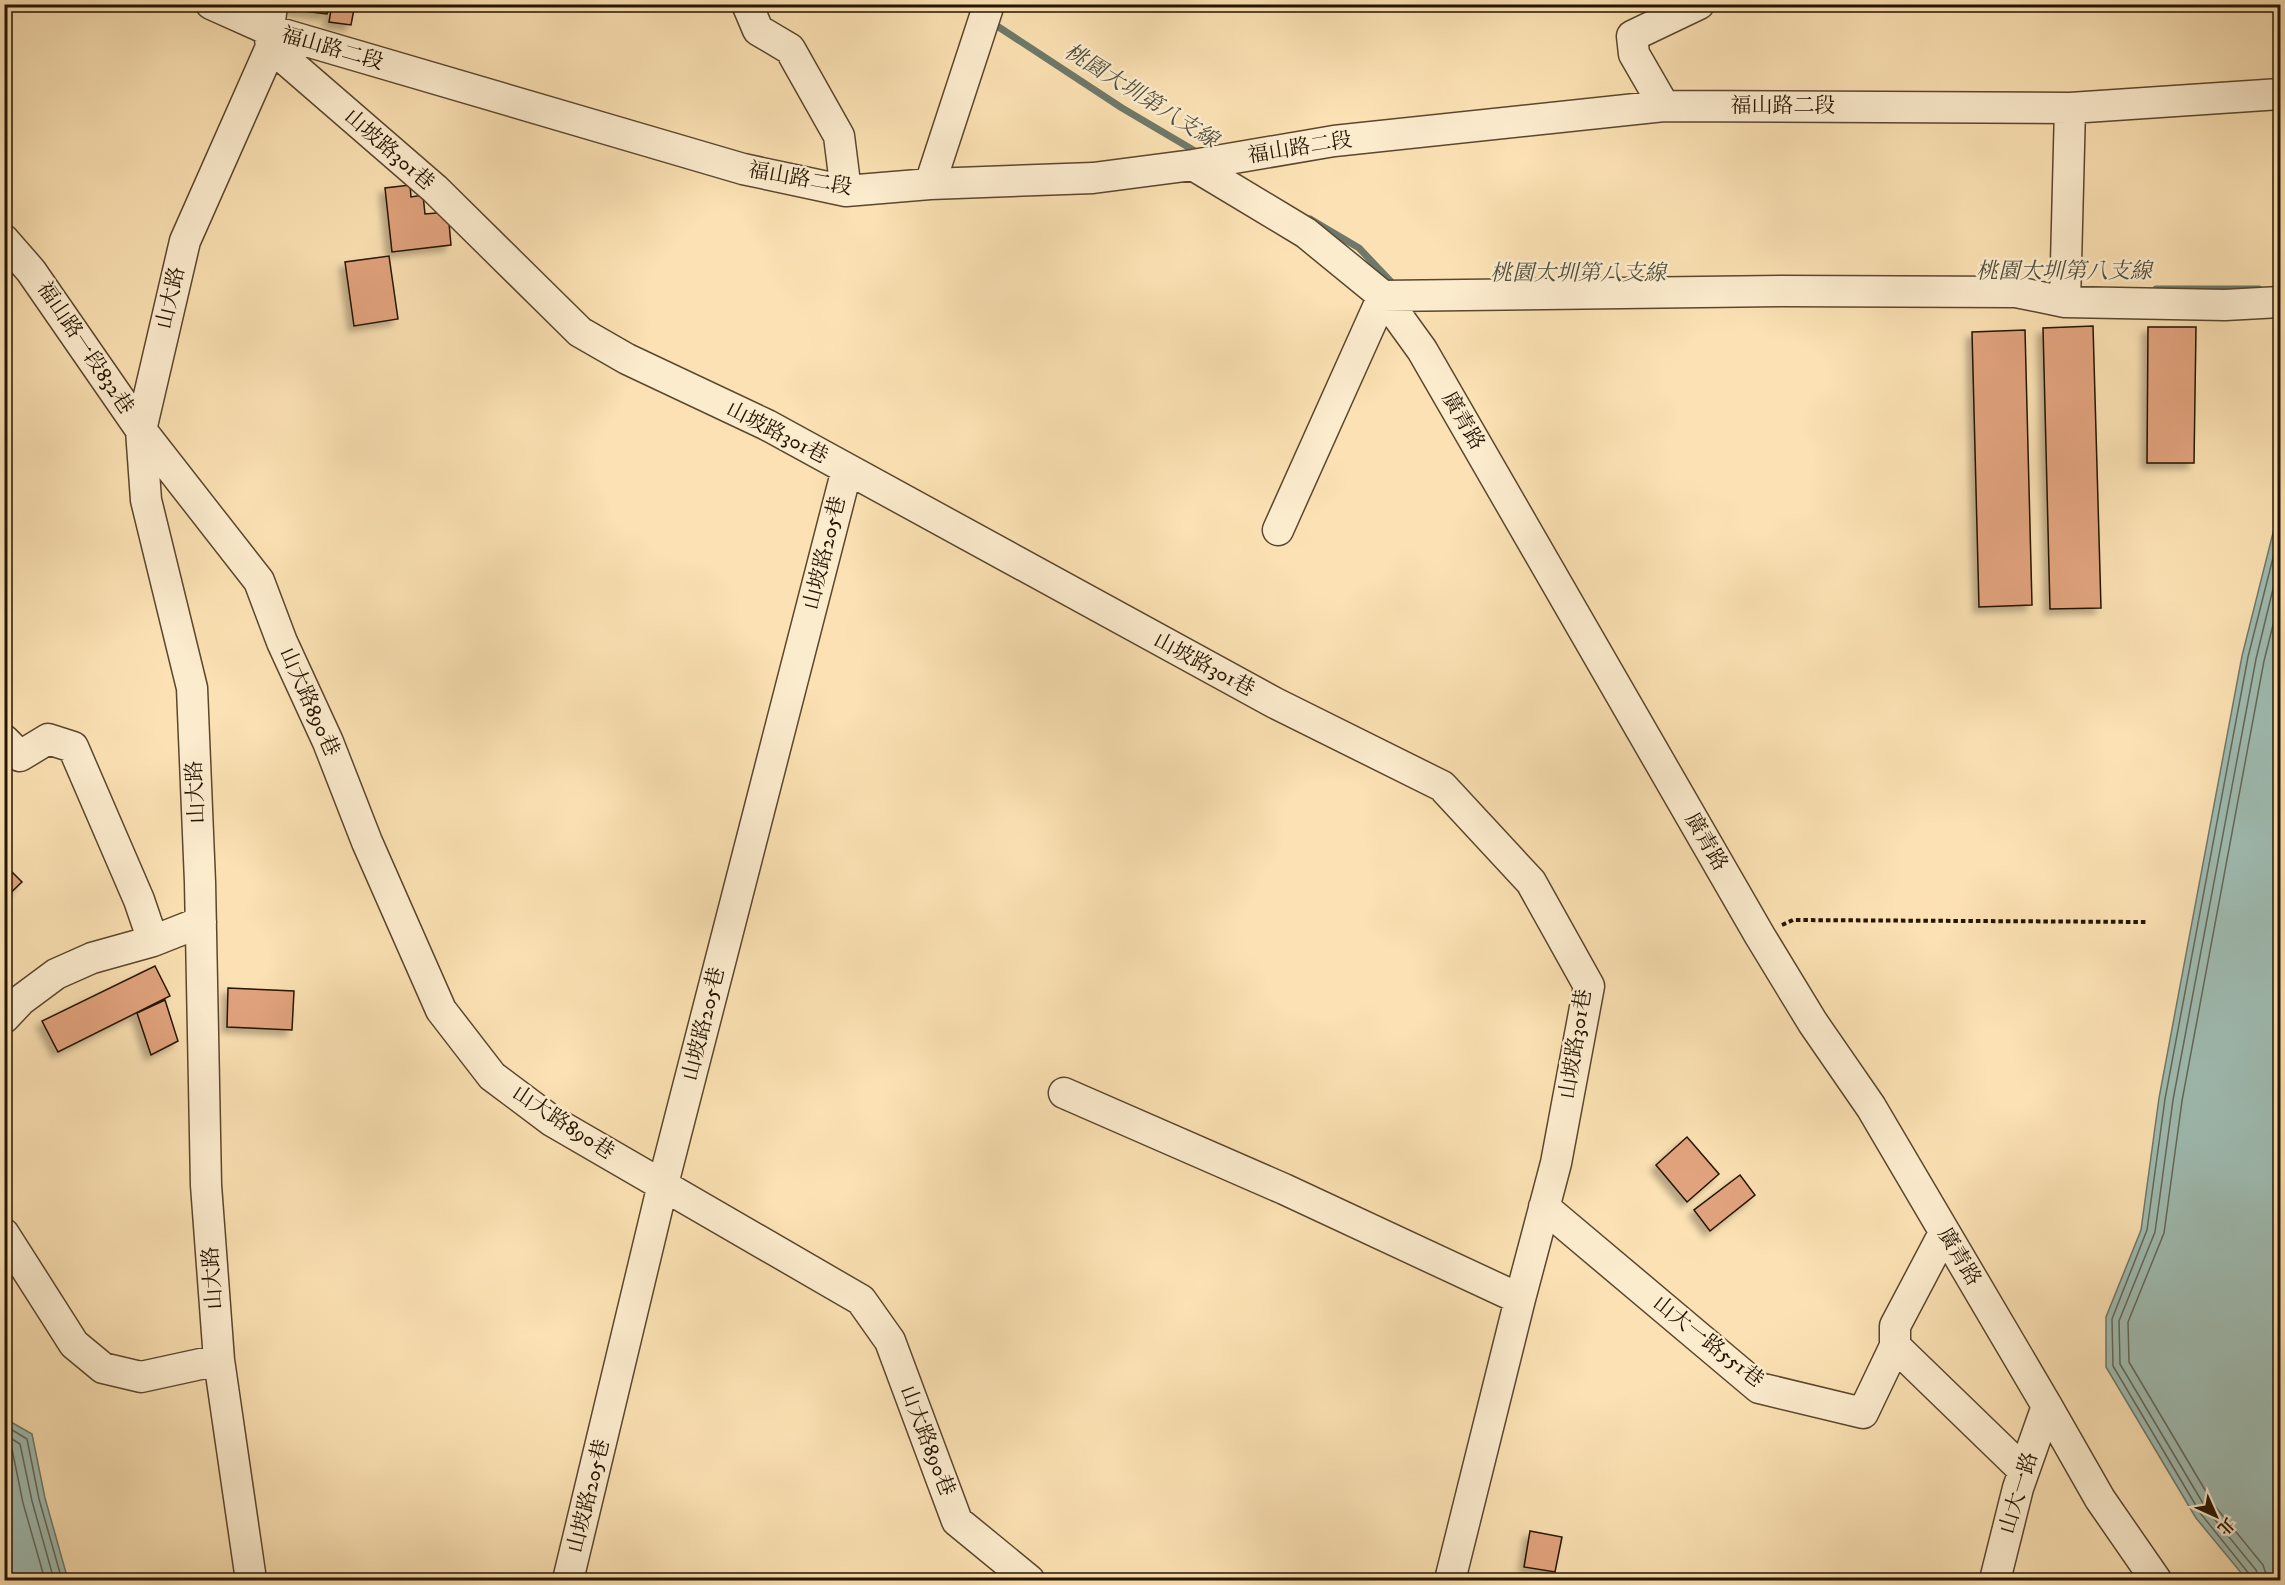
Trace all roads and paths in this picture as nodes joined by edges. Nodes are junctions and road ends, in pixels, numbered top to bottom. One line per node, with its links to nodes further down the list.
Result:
1 (211, 4): 5 (street)
2 (747, 4): 11 (street)
3 (989, 4): 10 (street)
4 (1699, 4): 7 (street)
5 (271, 27): 11 (street, 福山路二段); 16 (street, 山大路); 17 (street, 山坡路301巷)
6 (2280, 94): 8 (street, 福山路二段)
7 (1664, 106): 8 (street, 福山路二段); 9 (street, 福山路二段)
8 (2070, 108): 14 (street)
9 (1193, 165): 10 (street, 福山路二段); 13 (street, 廣青路)
10 (930, 184): 11 (street, 福山路二段)
11 (846, 191)
12 (4, 240): 16 (street, 福山路一段832巷)
13 (1383, 296): 14 (street); 18 (street); 22 (street, 廣青路)
14 (2065, 302): 15 (street)
15 (2280, 302)
16 (141, 430): 20 (street, 山大路); 26 (street, 山大路890巷)
17 (847, 469): 26 (street, 山坡路205巷); 27 (street, 山坡路301巷)
18 (1278, 530)
19 (4, 740): 23 (street)
20 (201, 922): 23 (street); 32 (street, 山大路)
21 (2147, 922): 22 (path)
22 (1760, 936): 28 (street, 廣青路)
23 (153, 941): 24 (street)
24 (4, 1018)
25 (1064, 1093): 30 (street)
26 (663, 1184): 36 (street, 山坡路205巷); 37 (street, 山大路890巷)
27 (1544, 1208): 30 (street, 山坡路301巷); 31 (street, 山大一路551巷)
28 (1944, 1233): 31 (street, 山大一路551巷); 33 (street, 廣青路)
29 (4, 1234): 32 (street)
30 (1520, 1299): 38 (street, 山坡路301巷)
31 (1895, 1346): 34 (street)
32 (219, 1360): 35 (street, 山大路)
33 (2047, 1406): 34 (street, 山大一路); 40 (street, 廣青路)
34 (2024, 1470): 39 (street, 山大一路)
35 (251, 1581)
36 (568, 1581)
37 (1029, 1581)
38 (1450, 1581)
39 (1995, 1581)
40 (2156, 1581)

